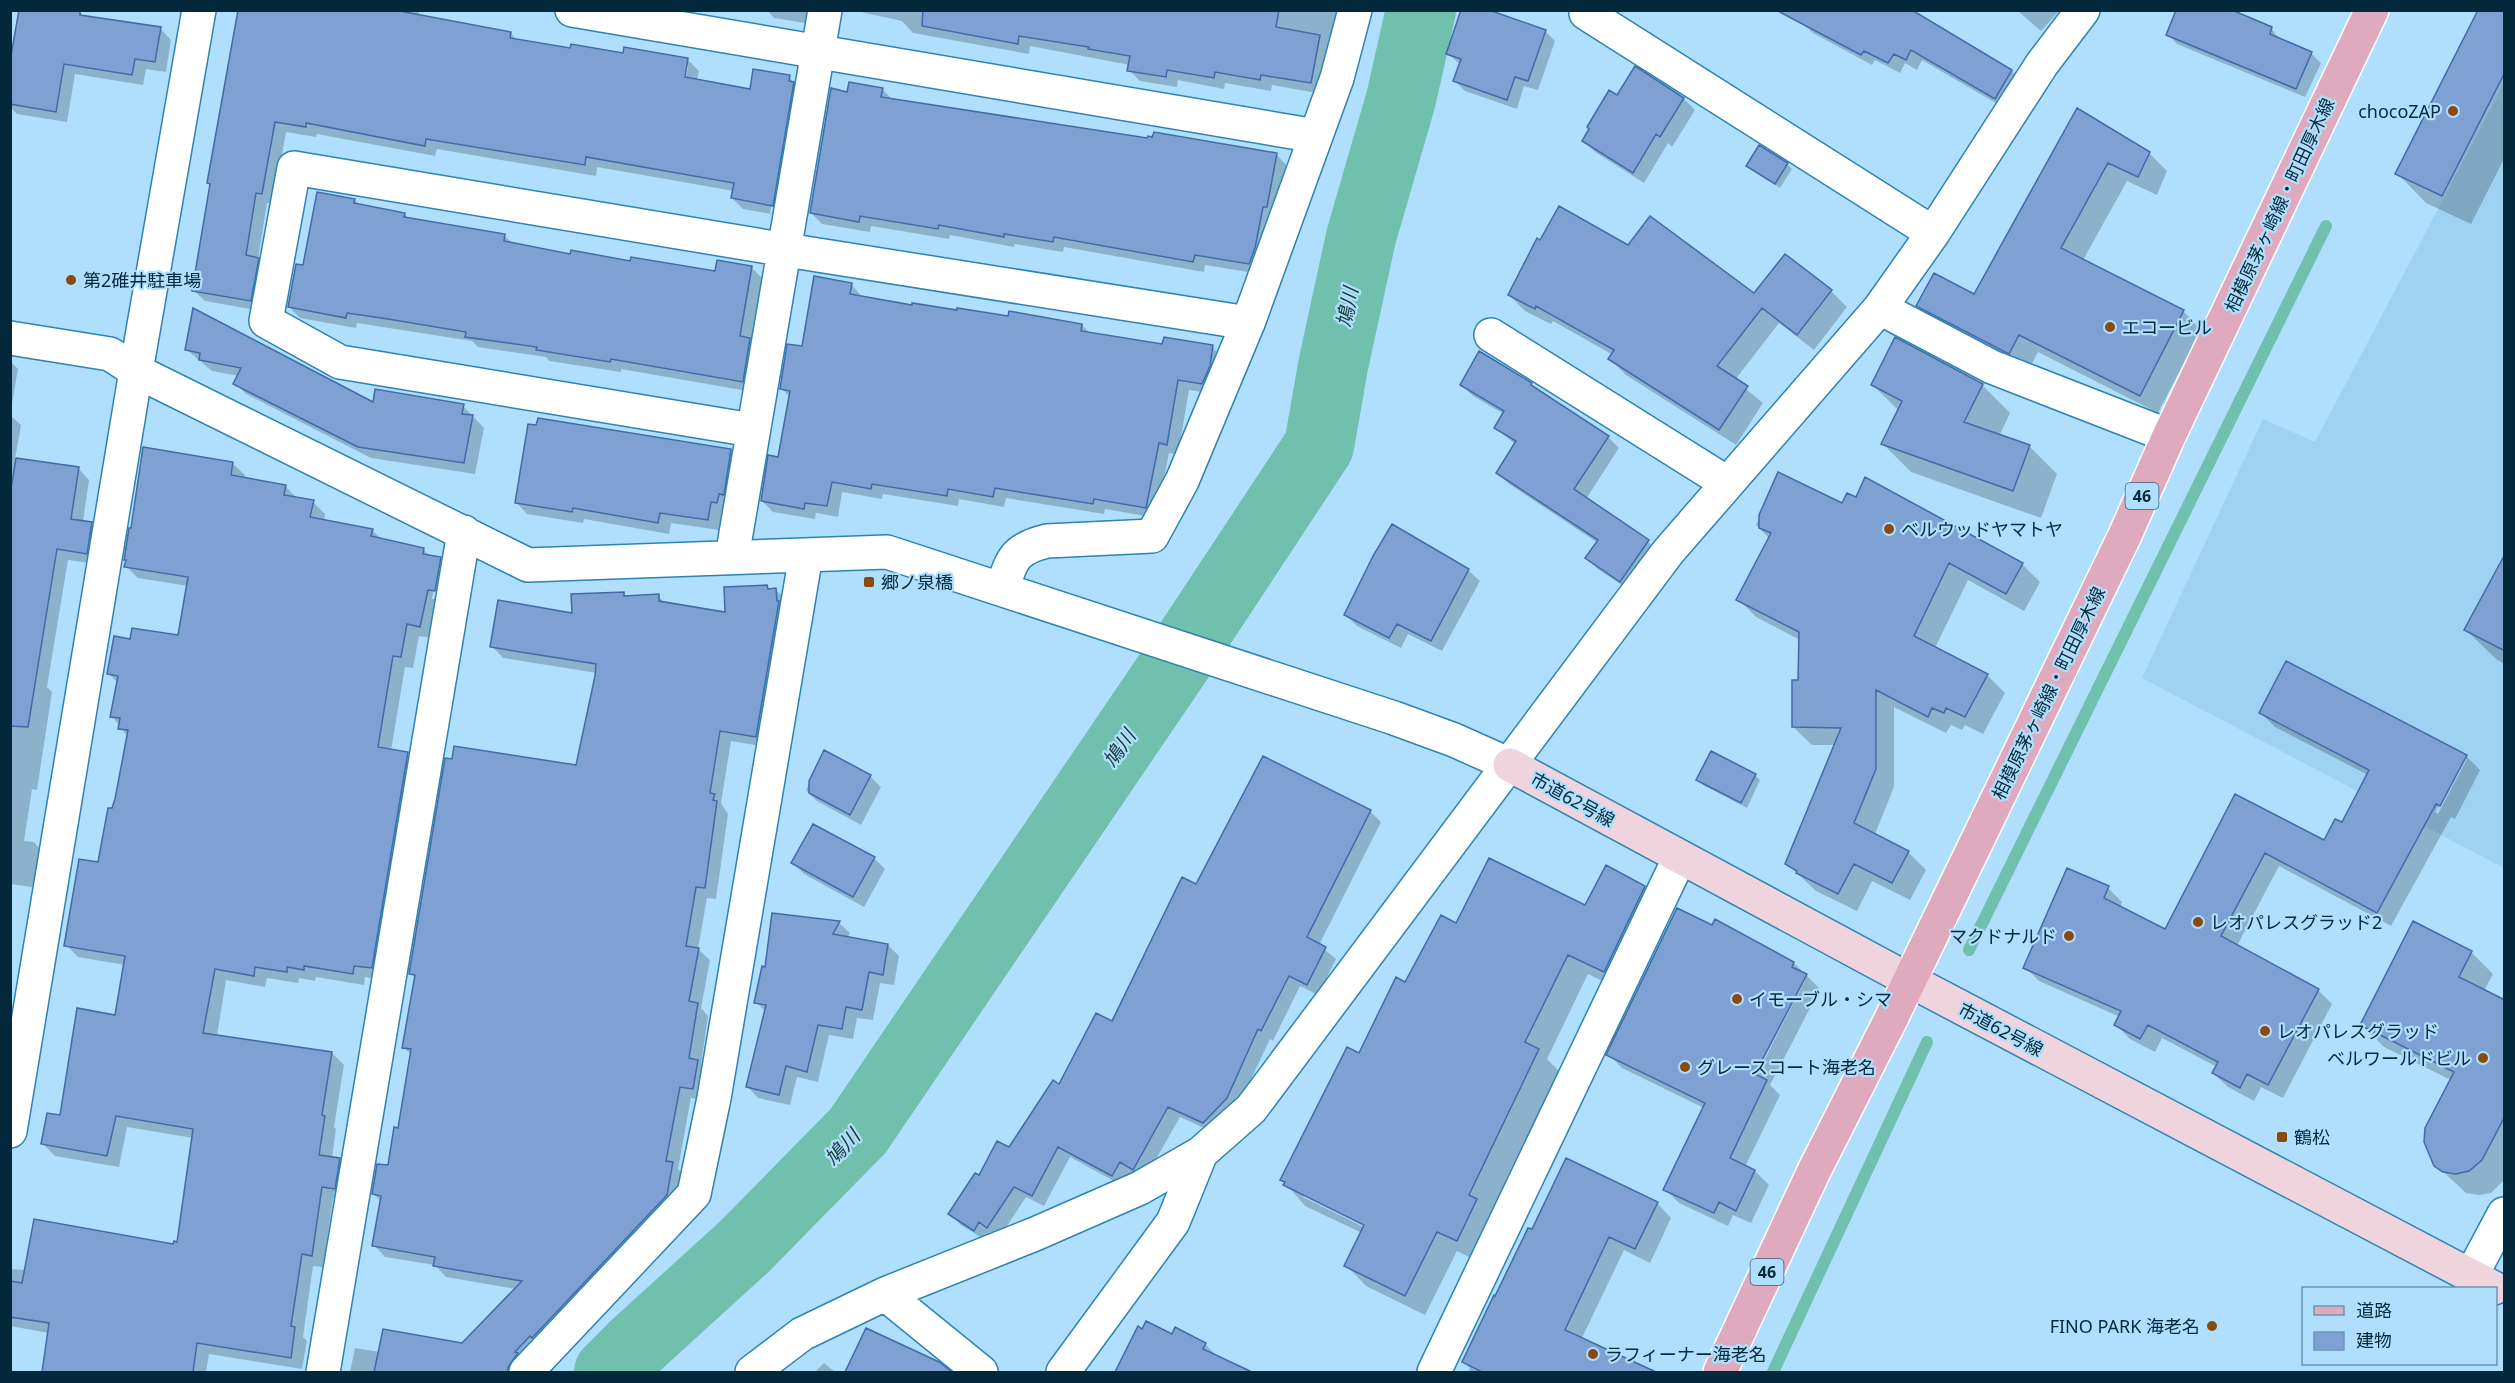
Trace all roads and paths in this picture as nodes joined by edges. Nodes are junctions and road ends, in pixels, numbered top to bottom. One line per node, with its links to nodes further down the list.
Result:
1 (199, 10): 16 (street)
2 (572, 10): 8 (street)
3 (825, 10): 8 (street)
4 (1355, 10): 9 (street)
5 (2084, 10): 10 (street)
6 (2372, 10): 18 (main road, 相模原茅ヶ崎線・町田厚木線 / 46)
7 (1587, 12): 10 (street)
8 (818, 53): 9 (street); 11 (street)
9 (1316, 136): 13 (street)
10 (1934, 233): 12 (street)
11 (786, 250): 13 (street); 17 (street); 17 (street)
12 (1880, 308): 18 (street); 19 (street)
13 (1248, 323): 23 (street)
14 (1491, 335): 19 (street)
15 (10, 338): 16 (street)
16 (136, 372): 20 (street); 27 (street)
17 (752, 430): 22 (street)
18 (2169, 436): 26 (main road, 相模原茅ヶ崎線・町田厚木線 / 46)
19 (1727, 483): 24 (street)
20 (464, 532): 22 (street); 32 (street)
21 (806, 555): 22 (street); 23 (street); 33 (street)
22 (732, 557)
23 (1002, 589): 24 (street)
24 (1510, 765): 25 (street, 市道62号線); 28 (street)
25 (1680, 858): 26 (street, 市道62号線); 37 (street)
26 (1909, 980): 30 (street, 市道62号線); 38 (main road, 相模原茅ヶ崎線・町田厚木線 / 46)
27 (10, 1131)
28 (1202, 1153): 31 (street); 36 (street)
29 (2505, 1214): 30 (street)
30 (2487, 1285)
31 (885, 1294): 34 (street); 35 (street)
32 (323, 1372)
33 (526, 1372)
34 (752, 1372)
35 (981, 1372)
36 (1063, 1372)
37 (1434, 1372)
38 (1720, 1372)

